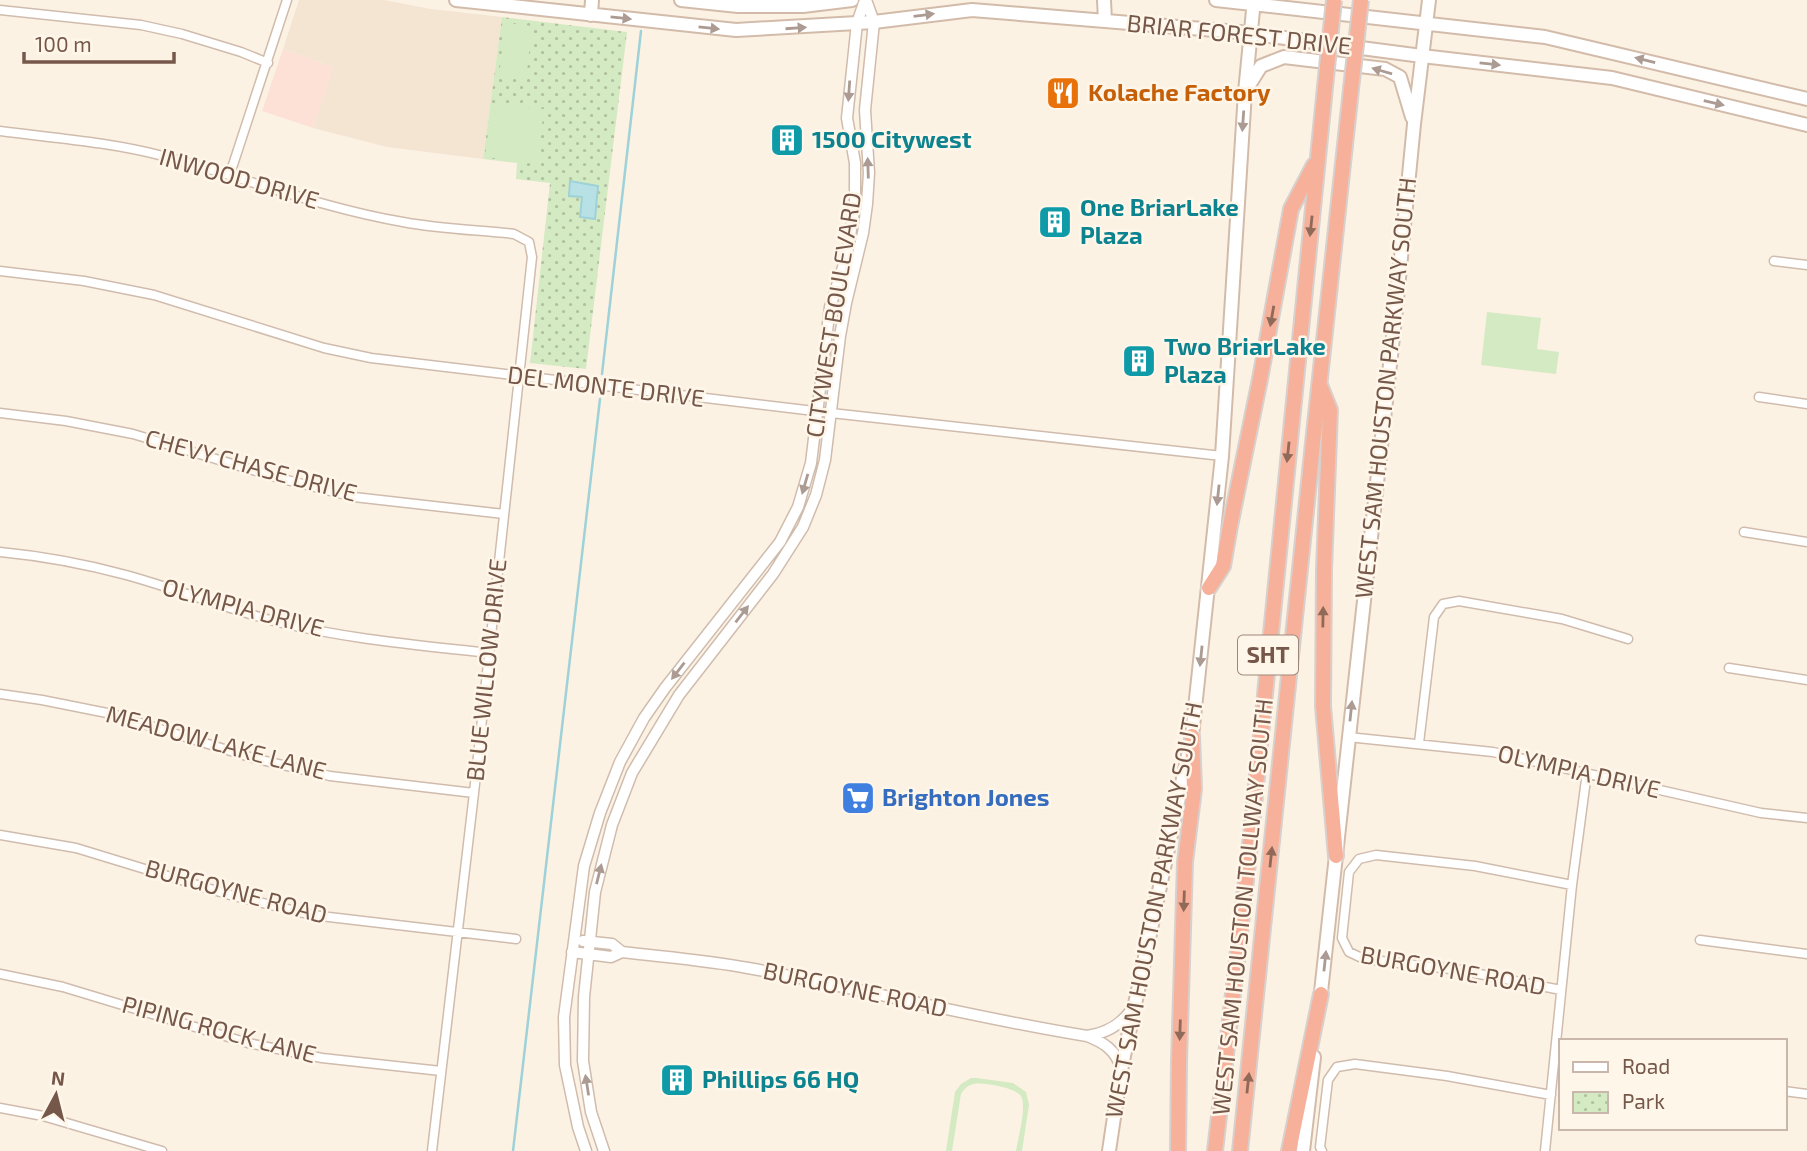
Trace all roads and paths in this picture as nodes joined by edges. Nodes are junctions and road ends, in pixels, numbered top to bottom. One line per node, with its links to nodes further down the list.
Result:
1 (287, 0): 23 (street)
2 (456, 0): 15 (main road, BRIAR FOREST DRIVE)
3 (592, 0): 15 (main road)
4 (681, 0): 13 (main road)
5 (852, 0): 13 (main road)
6 (865, 0): 17 (street, CITYWEST BOULEVARD); 18 (street, CITYWEST BOULEVARD)
7 (1104, 0): 16 (main road)
8 (1216, 0): 12 (main road, BRIAR FOREST DRIVE)
9 (1335, 0): 29 (highway, WEST SAM HOUSTON TOLLWAY SOUTH / SHT, bridge)
10 (1360, 0): 36 (highway, WEST SAM HOUSTON TOLLWAY SOUTH / SHT, bridge)
11 (1429, 0): 19 (main road, WEST SAM HOUSTON PARKWAY SOUTH)
12 (1254, 2): 19 (main road, BRIAR FOREST DRIVE); 21 (main road, WEST SAM HOUSTON PARKWAY SOUTH)
13 (738, 6): 20 (main road)
14 (0, 10): 23 (street)
15 (591, 15): 20 (main road, BRIAR FOREST DRIVE, one-way to 20)
16 (1105, 21): 17 (main road, BRIAR FOREST DRIVE, one-way to 16); 21 (main road, BRIAR FOREST DRIVE)
17 (874, 22): 18 (main road, BRIAR FOREST DRIVE); 41 (street, CITYWEST BOULEVARD, one-way to 17)
18 (857, 23): 20 (main road, BRIAR FOREST DRIVE, one-way to 18); 39 (street, CITYWEST BOULEVARD, one-way to 39)
19 (1426, 23): 22 (main road, WEST SAM HOUSTON PARKWAY SOUTH); 25 (main road, BRIAR FOREST DRIVE, one-way to 19)
20 (736, 30)
21 (1250, 34): 22 (main road, BRIAR FOREST DRIVE); 24 (main road, WEST SAM HOUSTON PARKWAY SOUTH)
22 (1422, 57): 26 (main road, WEST SAM HOUSTON PARKWAY SOUTH); 27 (main road, BRIAR FOREST DRIVE, one-way to 27)
23 (268, 63): 30 (street)
24 (1245, 92): 26 (main road, one-way to 24); 42 (main road, WEST SAM HOUSTON PARKWAY SOUTH, one-way to 42)
25 (1807, 99)
26 (1414, 124): 54 (main road, WEST SAM HOUSTON PARKWAY SOUTH, one-way to 26)
27 (1807, 125)
28 (0, 131): 30 (street, INWOOD DRIVE)
29 (1317, 158): 47 (highway, one-way to 47); 88 (highway, WEST SAM HOUSTON TOLLWAY SOUTH / SHT, one-way to 88)
30 (230, 174): 31 (street, INWOOD DRIVE)
31 (477, 230): 35 (street, BLUE WILLOW DRIVE)
32 (1774, 261): 33 (street)
33 (1807, 265)
34 (0, 271): 35 (street, DEL MONTE DRIVE)
35 (519, 377): 39 (street, DEL MONTE DRIVE); 43 (street, BLUE WILLOW DRIVE)
36 (1319, 383): 60 (highway, one-way to 36); 89 (highway, WEST SAM HOUSTON TOLLWAY SOUTH / SHT, one-way to 36)
37 (1759, 397): 38 (street)
38 (1807, 404)
39 (816, 411): 41 (street, DEL MONTE DRIVE); 64 (street, CITYWEST BOULEVARD, one-way to 64)
40 (0, 413): 43 (street, CHEVY CHASE DRIVE)
41 (831, 413): 42 (street, DEL MONTE DRIVE); 66 (street, CITYWEST BOULEVARD, one-way to 41)
42 (1222, 456): 47 (main road, WEST SAM HOUSTON PARKWAY SOUTH, one-way to 47)
43 (504, 514): 49 (street, BLUE WILLOW DRIVE)
44 (1744, 532): 45 (street)
45 (1807, 542)
46 (0, 552): 49 (street, OLYMPIA DRIVE)
47 (1209, 589): 53 (main road, WEST SAM HOUSTON PARKWAY SOUTH, one-way to 53)
48 (1628, 639): 55 (street)
49 (489, 653): 57 (street, BLUE WILLOW DRIVE)
50 (1729, 668): 51 (street)
51 (1807, 681)
52 (0, 694): 57 (street, MEADOW LAKE LANE)
53 (1192, 736): 74 (main road, WEST SAM HOUSTON PARKWAY SOUTH); 87 (highway, one-way to 87)
54 (1348, 737): 55 (street, OLYMPIA DRIVE); 60 (main road, WEST SAM HOUSTON PARKWAY SOUTH)
55 (1419, 743): 56 (street, OLYMPIA DRIVE)
56 (1587, 772): 58 (street, OLYMPIA DRIVE); 61 (street)
57 (474, 793): 62 (street, BLUE WILLOW DRIVE)
58 (1807, 818)
59 (0, 835): 62 (street, BURGOYNE ROAD)
60 (1336, 856): 73 (main road, WEST SAM HOUSTON PARKWAY SOUTH, one-way to 60)
61 (1572, 885): 72 (street); 72 (street, BURGOYNE ROAD)
62 (457, 932): 63 (street, BURGOYNE ROAD); 77 (street, BLUE WILLOW DRIVE)
63 (516, 939)
64 (573, 940): 66 (street, BURGOYNE ROAD); 67 (street, CITYWEST BOULEVARD)
65 (1700, 940): 70 (street)
66 (589, 942): 68 (street, BURGOYNE ROAD); 69 (street, CITYWEST BOULEVARD)
67 (572, 952): 69 (street, BURGOYNE ROAD); 84 (street, CITYWEST BOULEVARD)
68 (622, 952): 69 (street, BURGOYNE ROAD); 75 (street, BURGOYNE ROAD)
69 (587, 954): 85 (street, CITYWEST BOULEVARD, one-way to 69)
70 (1807, 954)
71 (0, 974): 77 (street, PIPING ROCK LANE)
72 (1561, 990): 80 (street)
73 (1321, 994): 90 (highway); 91 (main road, WEST SAM HOUSTON PARKWAY SOUTH)
74 (1137, 995): 75 (street); 76 (main road, WEST SAM HOUSTON PARKWAY SOUTH)
75 (1087, 1036): 76 (street, BURGOYNE ROAD)
76 (1121, 1070): 86 (main road, WEST SAM HOUSTON PARKWAY SOUTH)
77 (441, 1071): 83 (street, BLUE WILLOW DRIVE)
78 (1786, 1091): 79 (street)
79 (1807, 1094)
80 (1551, 1095): 92 (street); 93 (street)
81 (0, 1108): 82 (street)
82 (162, 1151)
83 (432, 1151)
84 (586, 1151)
85 (604, 1151)
86 (1109, 1151)
87 (1178, 1151)
88 (1215, 1151)
89 (1240, 1151)
90 (1289, 1151)
91 (1303, 1151)
92 (1322, 1151)
93 (1545, 1151)

